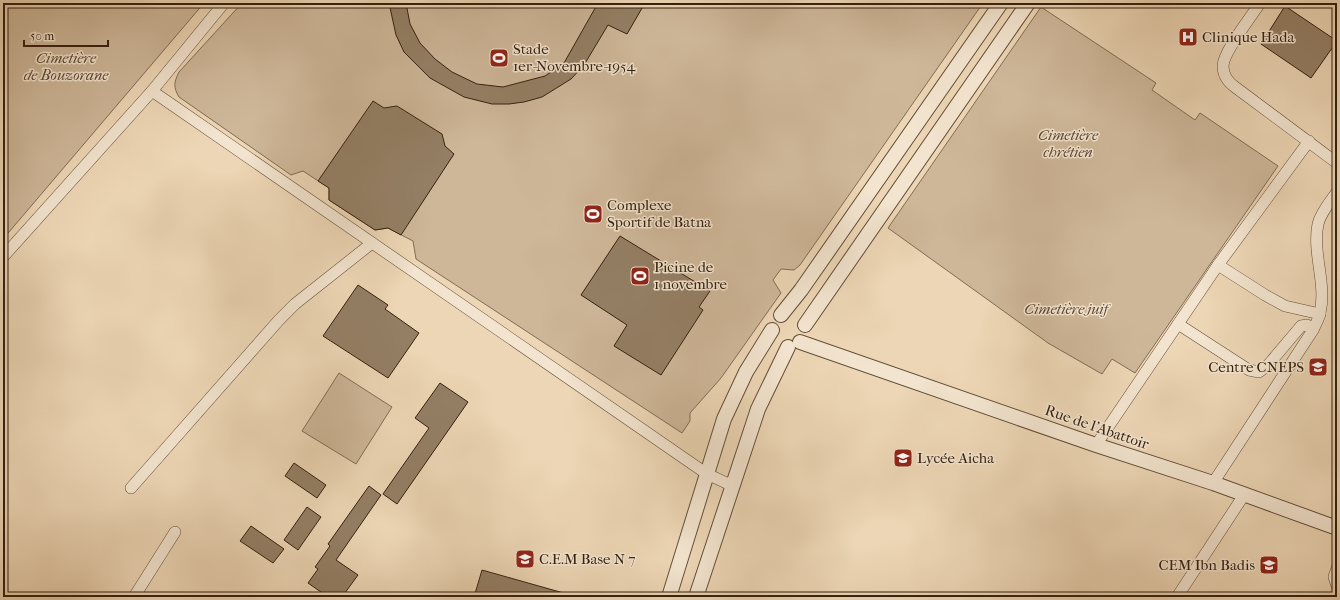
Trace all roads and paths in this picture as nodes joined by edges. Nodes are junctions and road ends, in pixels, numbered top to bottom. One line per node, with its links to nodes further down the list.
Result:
1 (224, 3): 5 (street)
2 (1001, 3): 13 (street)
3 (1028, 3): 15 (street)
4 (1260, 3): 6 (street)
5 (152, 91): 9 (street); 10 (street)
6 (1309, 141): 7 (street); 11 (street)
7 (1337, 162)
8 (1337, 192): 12 (street)
9 (372, 244): 20 (street); 23 (street)
10 (3, 257)
11 (1218, 265): 12 (street); 14 (street)
12 (1320, 314): 17 (street)
13 (782, 315): 15 (street); 16 (street)
14 (1178, 324): 17 (street); 19 (street)
15 (805, 325): 18 (street)
16 (772, 330): 18 (street); 20 (street)
17 (1313, 330): 21 (street)
18 (794, 344): 19 (street, Rue de l'Abattoir); 22 (street)
19 (1096, 445): 21 (street, Rue de l'Abattoir)
20 (707, 474): 22 (street); 30 (street)
21 (1213, 483): 24 (street, Rue de l'Abattoir)
22 (733, 486): 31 (street)
23 (131, 488)
24 (1244, 495): 25 (street, Rue de l'Abattoir); 32 (street)
25 (1337, 528)
26 (175, 532): 29 (street)
27 (1337, 568): 28 (street)
28 (1337, 586)
29 (134, 597)
30 (669, 597)
31 (696, 597)
32 (1177, 597)

